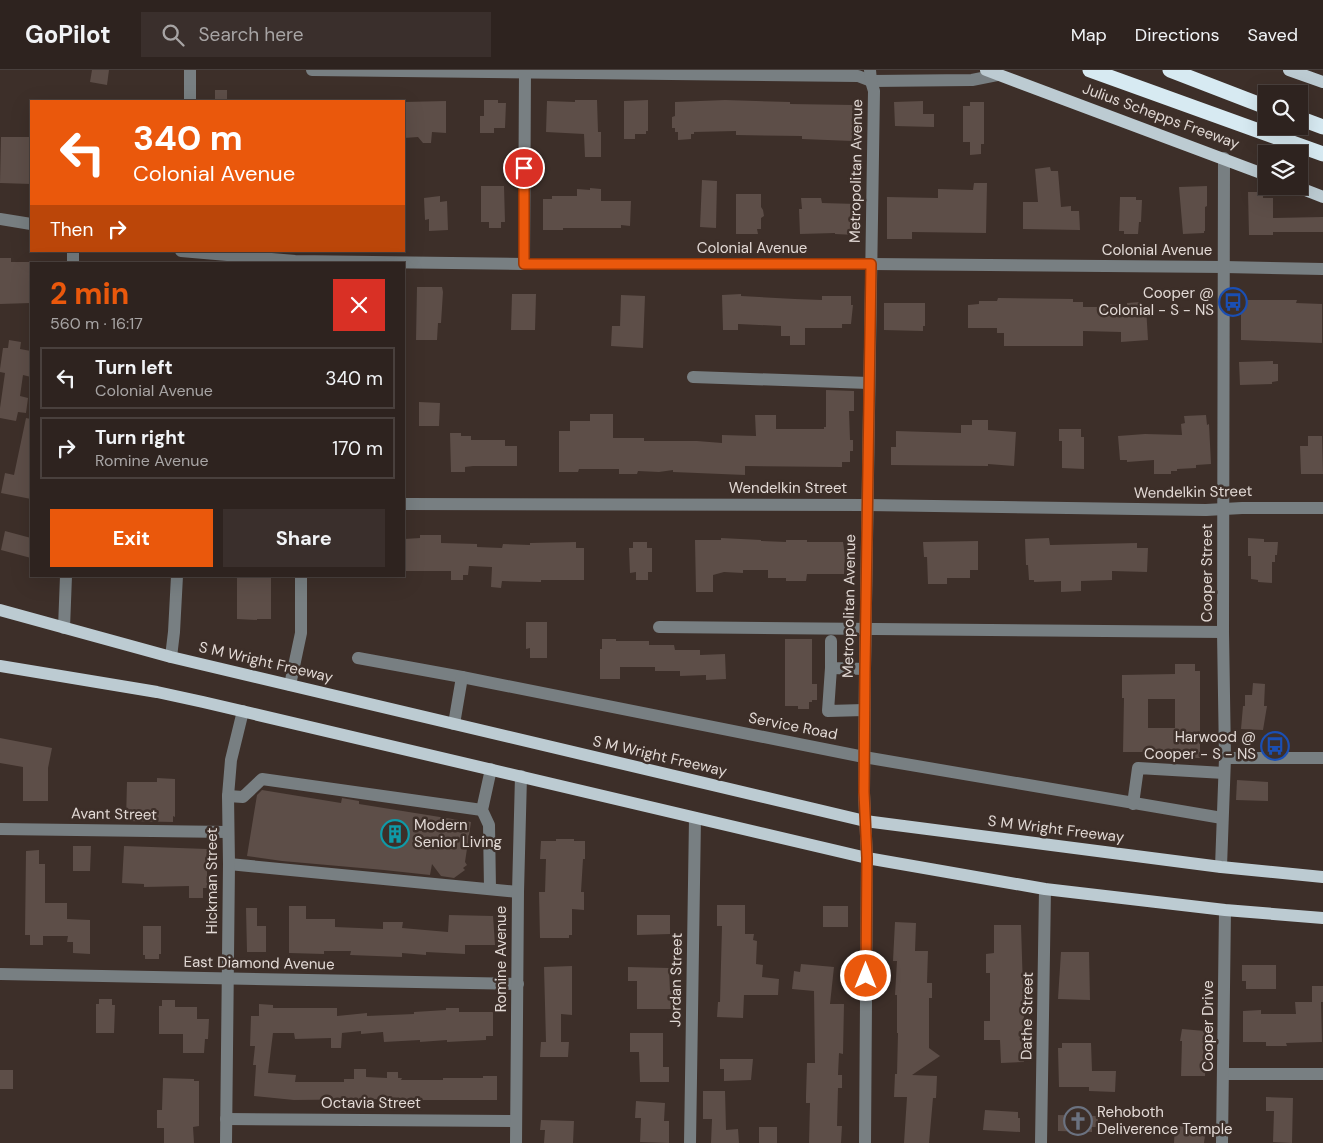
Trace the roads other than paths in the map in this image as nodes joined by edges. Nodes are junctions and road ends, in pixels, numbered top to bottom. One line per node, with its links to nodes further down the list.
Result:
1 (190, 70): 12 (street)
2 (312, 70): 6 (street)
3 (1090, 70): 16 (highway, Julius Schepps Freeway)
4 (1170, 70): 13 (highway)
5 (1289, 70): 10 (main road)
6 (525, 71): 9 (street); 26 (street)
7 (992, 72): 9 (street); 17 (main road, Julius Schepps Freeway)
8 (1323, 74): 10 (street)
9 (871, 75): 27 (street, Metropolitan Avenue)
10 (1303, 76): 11 (main road)
11 (1323, 82)
12 (190, 100)
13 (1258, 104)
14 (1308, 121): 15 (highway)
15 (1323, 127)
16 (1323, 154)
17 (1224, 158): 18 (main road, Julius Schepps Freeway); 28 (street, Cooper Street)
18 (1258, 172)
19 (1308, 191): 20 (main road)
20 (1323, 197)
21 (0, 219): 22 (street)
22 (30, 224)
23 (187, 255): 24 (street, Colonial Avenue)
24 (295, 262)
25 (405, 263): 26 (street, Colonial Avenue)
26 (524, 264): 27 (street, Colonial Avenue)
27 (871, 264): 28 (street, Colonial Avenue); 31 (street, Metropolitan Avenue)
28 (1224, 267): 29 (street, Colonial Avenue); 34 (street, Cooper Street)
29 (1323, 269)
30 (693, 377): 31 (street)
31 (869, 383): 33 (street, Metropolitan Avenue)
32 (405, 504): 33 (street, Wendelkin Street)
33 (867, 505): 34 (street, Wendelkin Street); 42 (street, Metropolitan Avenue)
34 (1224, 508): 35 (street, Wendelkin Street); 43 (street, Cooper Street)
35 (1323, 508)
36 (66, 577): 41 (street)
37 (177, 577): 45 (street)
38 (301, 577): 51 (street)
39 (0, 610): 41 (main road, S M Wright Freeway)
40 (659, 627): 42 (street)
41 (64, 628): 45 (main road, S M Wright Freeway)
42 (865, 628): 43 (street); 49 (street, Metropolitan Avenue)
43 (1223, 632): 56 (street, Cooper Street)
44 (831, 641): 48 (street)
45 (171, 657): 51 (main road, S M Wright Freeway)
46 (358, 658): 50 (street, Service Road)
47 (0, 666): 53 (main road)
48 (831, 668): 49 (street); 52 (street)
49 (865, 670): 52 (street, Metropolitan Avenue)
50 (462, 677): 54 (street); 55 (street, Service Road)
51 (290, 685): 54 (main road, S M Wright Freeway)
52 (864, 710): 55 (street, Metropolitan Avenue)
53 (242, 711): 58 (main road); 61 (street, Hickman Street)
54 (454, 724): 66 (main road, S M Wright Freeway)
55 (864, 757): 62 (street, Service Road); 66 (street, Metropolitan Avenue)
56 (1225, 758): 57 (street); 59 (street, Cooper Street)
57 (1323, 758)
58 (491, 769): 60 (main road); 63 (street)
59 (1224, 773): 62 (street); 65 (street, Cooper Street)
60 (521, 776): 64 (main road); 75 (street, Romine Avenue)
61 (228, 796): 63 (street); 68 (street, Hickman Street)
62 (1134, 804): 65 (street, Service Road)
63 (482, 810): 73 (street)
64 (695, 818): 69 (main road); 87 (street, Jordan Street)
65 (1222, 818): 71 (street, Cooper Street)
66 (865, 821): 69 (street, Metropolitan Avenue); 71 (main road, S M Wright Freeway)
67 (0, 829): 68 (street, Avant Street)
68 (228, 832): 70 (street, Hickman Street)
69 (867, 858): 74 (main road); 88 (street, Metropolitan Avenue)
70 (229, 864): 73 (street); 79 (street, Hickman Street)
71 (1221, 867): 72 (main road, S M Wright Freeway)
72 (1323, 877)
73 (490, 889): 75 (street)
74 (1045, 889): 76 (main road); 89 (street, Dathe Street)
75 (518, 892): 80 (street, Romine Avenue)
76 (1225, 910): 77 (main road); 81 (street, Cooper Drive)
77 (1323, 918)
78 (0, 974): 79 (street, East Diamond Avenue)
79 (228, 978): 80 (street, East Diamond Avenue); 83 (street, Hickman Street)
80 (518, 984): 84 (street, Romine Avenue)
81 (1224, 1074): 82 (street); 90 (street, Cooper Drive)
82 (1323, 1074)
83 (226, 1118): 84 (street, Octavia Street); 85 (street, Hickman Street)
84 (516, 1121): 86 (street, Romine Avenue)
85 (226, 1143)
86 (516, 1143)
87 (690, 1143)
88 (865, 1143)
89 (1042, 1143)
90 (1222, 1143)

